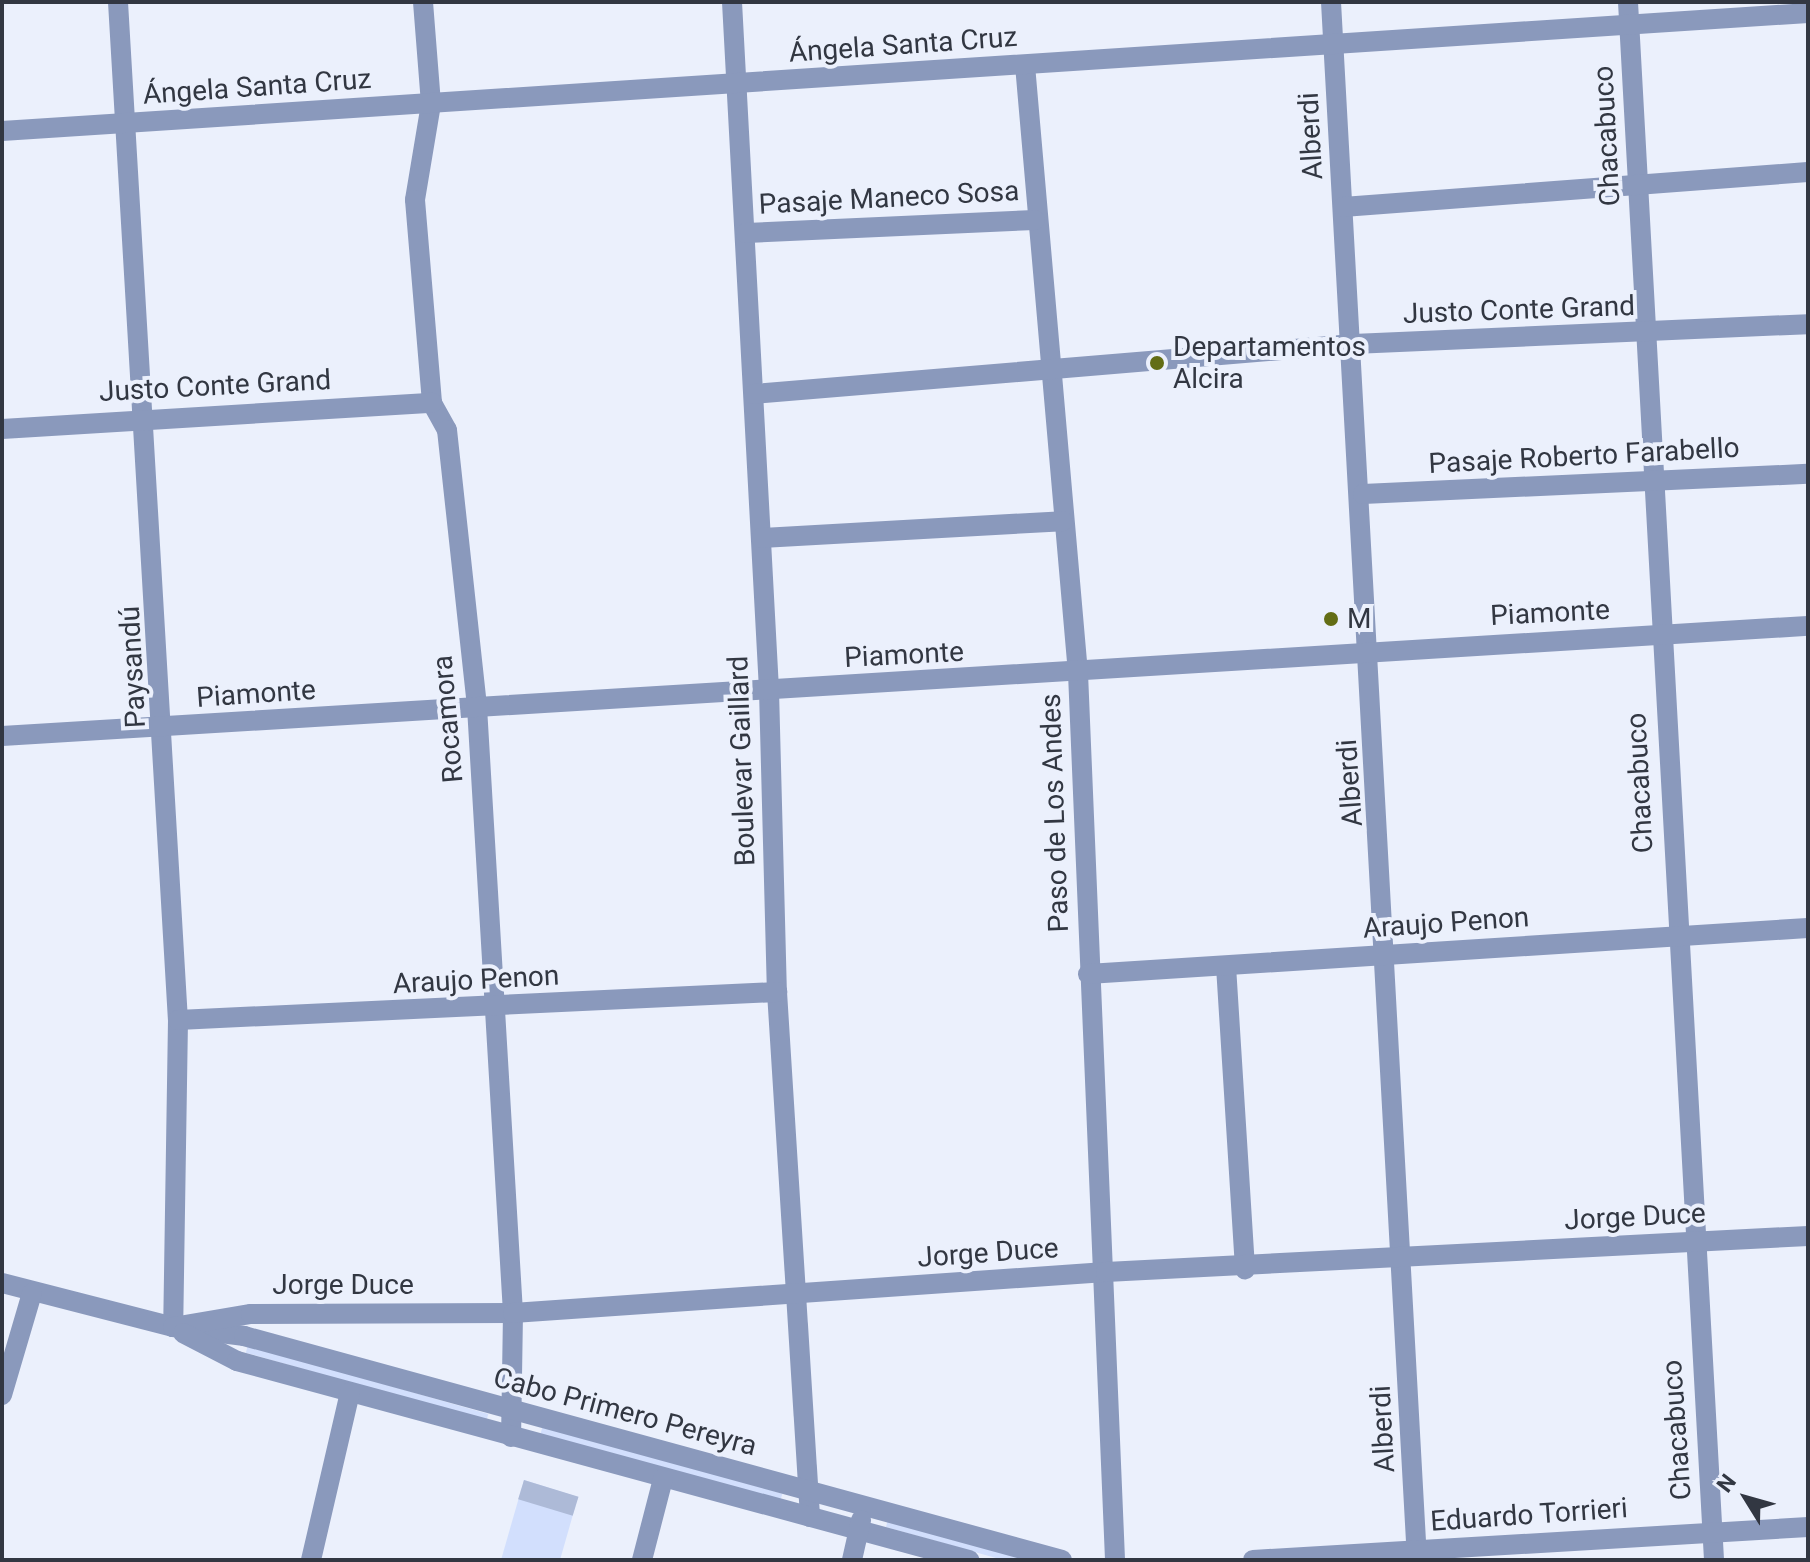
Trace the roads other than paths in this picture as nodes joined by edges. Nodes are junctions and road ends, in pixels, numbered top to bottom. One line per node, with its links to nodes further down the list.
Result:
1 (118, 2): 12 (street, Paysandú)
2 (423, 2): 11 (street, Rocamora)
3 (732, 2): 10 (street, Boulevar Gaillard)
4 (1331, 2): 8 (street, Alberdi)
5 (1628, 2): 7 (street, Chacabuco)
6 (1808, 13): 7 (street, Ángela Santa Cruz)
7 (1629, 24): 8 (street, Ángela Santa Cruz); 15 (street, Chacabuco)
8 (1334, 47): 9 (street, Ángela Santa Cruz); 16 (street, Alberdi)
9 (1025, 65): 10 (street, Ángela Santa Cruz); 17 (street, Paso de Los Andes)
10 (738, 84): 11 (street, Ángela Santa Cruz); 18 (street, Boulevar Gaillard)
11 (431, 104): 12 (street, Ángela Santa Cruz); 24 (street, Rocamora)
12 (126, 123): 13 (street, Ángela Santa Cruz); 25 (street, Paysandú)
13 (2, 131)
14 (1808, 172): 15 (street)
15 (1637, 184): 16 (street); 20 (street, Chacabuco)
16 (1343, 207): 21 (street, Alberdi)
17 (1035, 220): 18 (street, Pasaje Maneco Sosa); 22 (street, Paso de Los Andes)
18 (746, 233): 23 (street, Boulevar Gaillard)
19 (1808, 324): 20 (street, Justo Conte Grand)
20 (1645, 334): 21 (street, Justo Conte Grand); 28 (street, Chacabuco)
21 (1353, 344): 22 (street, Justo Conte Grand); 29 (street, Alberdi)
22 (1047, 365): 23 (street, Justo Conte Grand); 30 (street, Paso de Los Andes)
23 (754, 394): 31 (street, Boulevar Gaillard)
24 (432, 403): 25 (street, Justo Conte Grand); 37 (street, Rocamora)
25 (146, 417): 26 (street, Justo Conte Grand); 38 (street, Paysandú)
26 (2, 429)
27 (1808, 474): 28 (street, Pasaje Roberto Farabello)
28 (1653, 482): 29 (street, Pasaje Roberto Farabello); 33 (street, Chacabuco)
29 (1363, 494): 34 (street, Alberdi)
30 (1063, 521): 31 (street); 35 (street, Paso de Los Andes)
31 (761, 538): 36 (street, Boulevar Gaillard)
32 (1808, 626): 33 (street, Piamonte)
33 (1661, 636): 34 (street, Piamonte); 41 (street, Chacabuco)
34 (1370, 650): 35 (street, Piamonte); 42 (street, Alberdi)
35 (1078, 673): 36 (street, Piamonte); 44 (street, Paso de Los Andes)
36 (769, 690): 37 (street, Piamonte); 45 (street, Boulevar Gaillard)
37 (477, 707): 38 (street, Piamonte); 46 (street, Rocamora)
38 (165, 728): 39 (street, Piamonte); 47 (street, Paysandú)
39 (2, 736)
40 (1808, 928): 41 (street, Araujo Penon)
41 (1676, 937): 42 (street, Araujo Penon); 49 (street, Chacabuco)
42 (1389, 955): 43 (street, Araujo Penon); 50 (street, Alberdi)
43 (1226, 966): 44 (street, Araujo Penon); 51 (street)
44 (1088, 974): 52 (street, Paso de Los Andes)
45 (777, 992): 46 (street, Araujo Penon); 55 (street, Boulevar Gaillard)
46 (496, 1009): 47 (street, Araujo Penon); 56 (street, Rocamora)
47 (178, 1020): 57 (street, Paysandú)
48 (1808, 1236): 49 (street, Jorge Duce)
49 (1692, 1243): 50 (street, Jorge Duce); 68 (street, Chacabuco)
50 (1403, 1257): 51 (street, Jorge Duce); 69 (street, Alberdi)
51 (1245, 1269): 52 (street, Jorge Duce)
52 (1106, 1272): 55 (street, Jorge Duce); 75 (street, Paso de Los Andes)
53 (2, 1283): 54 (street, Cabo Primero Pereyra)
54 (32, 1293): 57 (street, Cabo Primero Pereyra); 59 (street)
55 (794, 1295): 56 (street, Jorge Duce); 63 (street, Boulevar Gaillard)
56 (513, 1313): 57 (street, Jorge Duce); 60 (street, Rocamora)
57 (173, 1327): 58 (street, Cabo Primero Pereyra); 60 (street, Cabo Primero Pereyra)
58 (350, 1392): 61 (street, Cabo Primero Pereyra); 70 (street)
59 (2, 1395)
60 (513, 1412): 61 (street, Rocamora); 63 (street, Cabo Primero Pereyra)
61 (511, 1437): 62 (street, Cabo Primero Pereyra)
62 (663, 1479): 65 (street, Cabo Primero Pereyra); 71 (street)
63 (808, 1489): 64 (street, Cabo Primero Pereyra); 65 (street, Boulevar Gaillard)
64 (863, 1505): 67 (street); 74 (street, Cabo Primero Pereyra)
65 (810, 1517): 67 (street, Cabo Primero Pereyra)
66 (1808, 1527): 68 (street, Eduardo Torrieri)
67 (859, 1531): 72 (street); 73 (street, Cabo Primero Pereyra)
68 (1712, 1532): 69 (street, Eduardo Torrieri); 77 (street, Chacabuco)
69 (1417, 1555): 76 (street, Eduardo Torrieri)
70 (311, 1560)
71 (642, 1560)
72 (852, 1560)
73 (969, 1560)
74 (1062, 1560)
75 (1115, 1560)
76 (1253, 1560)
77 (1714, 1560)

